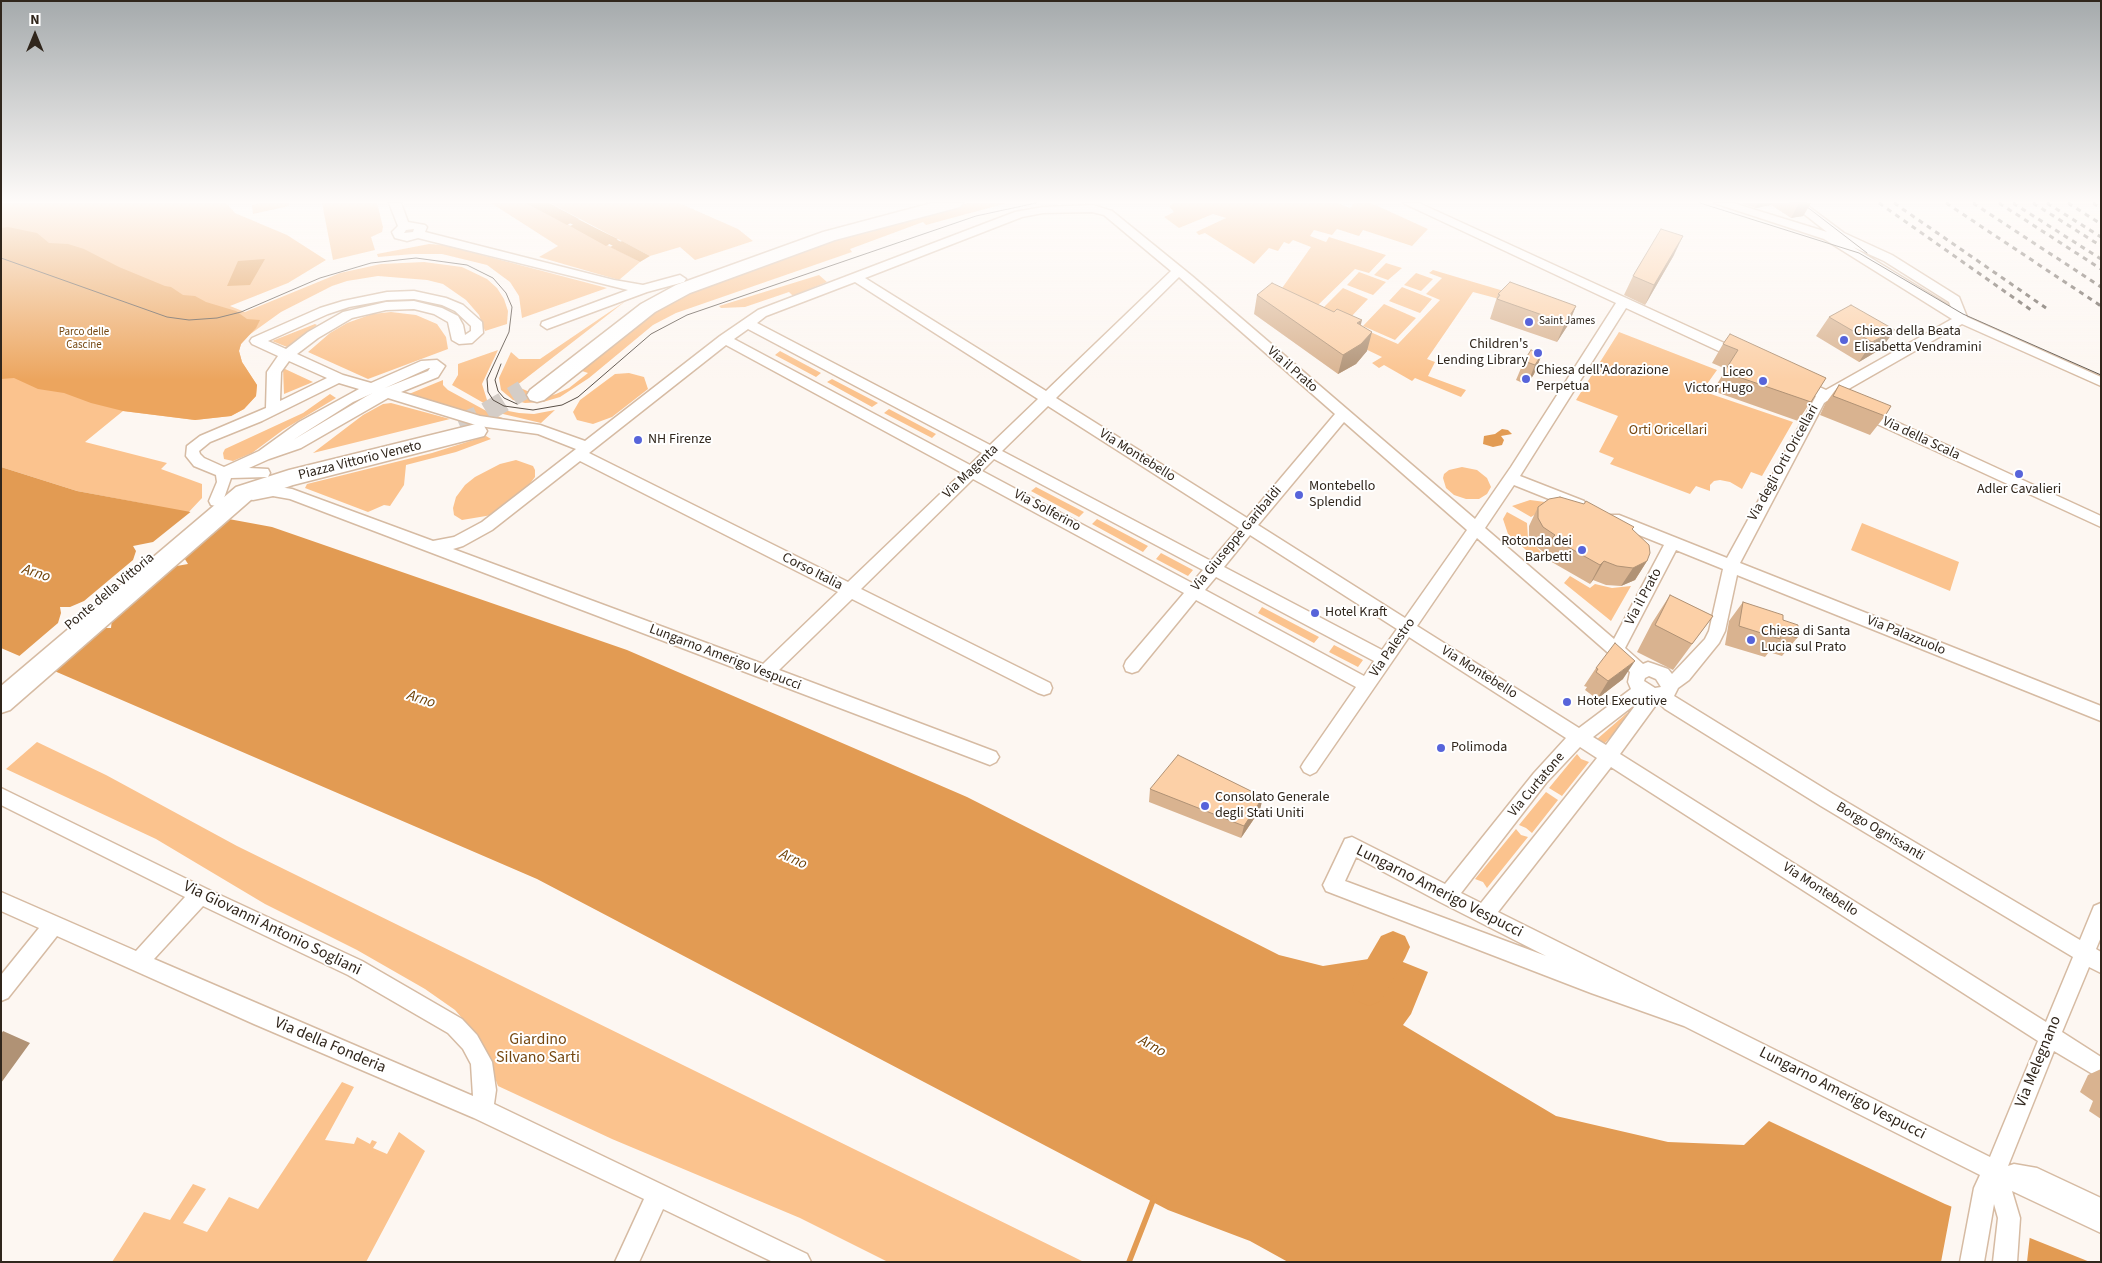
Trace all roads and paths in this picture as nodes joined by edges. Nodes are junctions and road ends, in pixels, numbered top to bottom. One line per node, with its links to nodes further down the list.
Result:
1 (528, 262): 14 (street)
2 (742, 262): 13 (main road)
3 (750, 262): 13 (main road)
4 (895, 262): 12 (street)
5 (1168, 262): 11 (street, Via il Prato)
6 (1530, 262): 10 (street)
7 (1535, 262): 10 (street)
8 (1869, 262): 16 (street)
9 (1894, 262): 16 (street)
10 (1550, 269): 15 (street)
11 (1178, 271): 30 (street, Via Magenta); 32 (street, Via il Prato)
12 (856, 277): 17 (street); 30 (street, Via Montebello)
13 (682, 284): 14 (street); 27 (main road)
14 (643, 289): 18 (street)
15 (1623, 302): 22 (street); 37 (street)
16 (1961, 319): 21 (street, Via degli Orti Oricellari); 25 (street)
17 (747, 323): 19 (street); 34 (street, Via Solferino)
18 (547, 325)
19 (725, 339): 33 (street); 36 (street, Via Solferino)
20 (287, 355): 20 (street); 24 (street); 31 (street)
21 (1890, 358): 29 (street, Via degli Orti Oricellari)
22 (1754, 362)
23 (1781, 374): 29 (street, Via della Scala)
24 (338, 378): 26 (street); 31 (street)
25 (2101, 382)
26 (371, 388): 28 (street); 28 (street, Piazza Vittorio Veneto); 35 (street, Piazza Vittorio Veneto)
27 (530, 392)
28 (386, 393): 33 (street); 35 (street, Piazza Vittorio Veneto)
29 (1826, 395): 39 (street, Via della Scala); 45 (street, Via degli Orti Oricellari)
30 (1046, 398): 34 (street, Via Magenta); 40 (street, Via Montebello)
31 (274, 410): 38 (street)
32 (1343, 414): 40 (street, Via Giuseppe Garibaldi); 41 (street, Via il Prato)
33 (584, 451): 43 (street); 47 (street, Corso Italia)
34 (991, 452): 36 (street, Via Magenta); 46 (street, Via Solferino)
35 (264, 464): 38 (main road, Piazza Vittorio Veneto); 38 (main road, Piazza Vittorio Veneto)
36 (972, 471): 47 (street, Via Magenta); 48 (street, Via Solferino)
37 (1512, 478): 41 (street); 42 (street)
38 (229, 493): 43 (street, Piazza Vittorio Veneto); 56 (main road, Ponte della Vittoria)
39 (2101, 522)
40 (1248, 526): 46 (street, Via Giuseppe Garibaldi); 49 (street, Via Montebello)
41 (1475, 528): 49 (street, Via Palestro); 50 (street, Via il Prato)
42 (1678, 546): 45 (street, Via Palazzuolo); 50 (street, Via il Prato)
43 (430, 547): 44 (street, Piazza Vittorio Veneto)
44 (460, 558): 54 (street, Lungarno Amerigo Vespucci)
45 (1731, 566): 58 (street, Via degli Orti Oricellari); 59 (street, Via Palazzuolo)
46 (1212, 568): 48 (street, Via Giuseppe Garibaldi); 51 (street, Via Solferino)
47 (849, 591): 54 (street, Via Magenta); 57 (street, Corso Italia)
48 (1193, 591): 52 (street, Via Giuseppe Garibaldi); 55 (street, Via Solferino)
49 (1407, 628): 51 (street, Via Palestro); 60 (street, Via Montebello)
50 (1616, 650): 53 (street, Via il Prato)
51 (1385, 659): 55 (street, Via Palestro)
52 (1132, 666)
53 (1640, 671): 58 (street); 58 (street)
54 (765, 673): 62 (street, Lungarno Amerigo Vespucci)
55 (1367, 685): 63 (street, Via Palestro)
56 (5, 688)
57 (1044, 688)
58 (1657, 691): 60 (street, Via Curtatone); 61 (street); 71 (street, Borgo Ognissanti)
59 (2101, 714)
60 (1580, 737): 61 (street, Via Montebello); 66 (street, Via Curtatone)
61 (1608, 756): 69 (street); 75 (street, Via Montebello)
62 (990, 757)
63 (1310, 767)
64 (1, 796): 65 (street, Via Giovanni Antonio Sogliani)
65 (200, 895): 72 (street); 77 (street, Via Giovanni Antonio Sogliani)
66 (1447, 896): 69 (street, Lungarno Amerigo Vespucci); 74 (street, Lungarno Amerigo Vespucci)
67 (1, 901): 70 (street, Via della Fonderia)
68 (2101, 912): 71 (street, Via Melegnano)
69 (1484, 915): 74 (street, Lungarno Amerigo Vespucci)
70 (54, 924): 72 (street, Via della Fonderia); 73 (street)
71 (2092, 958): 75 (street, Via Melegnano)
72 (139, 962): 77 (street, Via della Fonderia)
73 (1, 991)
74 (1688, 1017): 78 (street, Lungarno Amerigo Vespucci)
75 (2050, 1036): 76 (street, Via Montebello); 78 (street, Via Melegnano)
76 (2101, 1069)
77 (482, 1110): 79 (street, Via della Fonderia)
78 (1995, 1171): 80 (street, Lungarno Amerigo Vespucci); 81 (street, Lungarno Amerigo Vespucci); 84 (street, Via Melegnano); 85 (street)
79 (658, 1194): 82 (street, Via della Fonderia); 83 (street)
80 (2101, 1210)
81 (2101, 1222)
82 (788, 1260)
83 (627, 1262)
84 (1972, 1262)
85 (2005, 1262)

